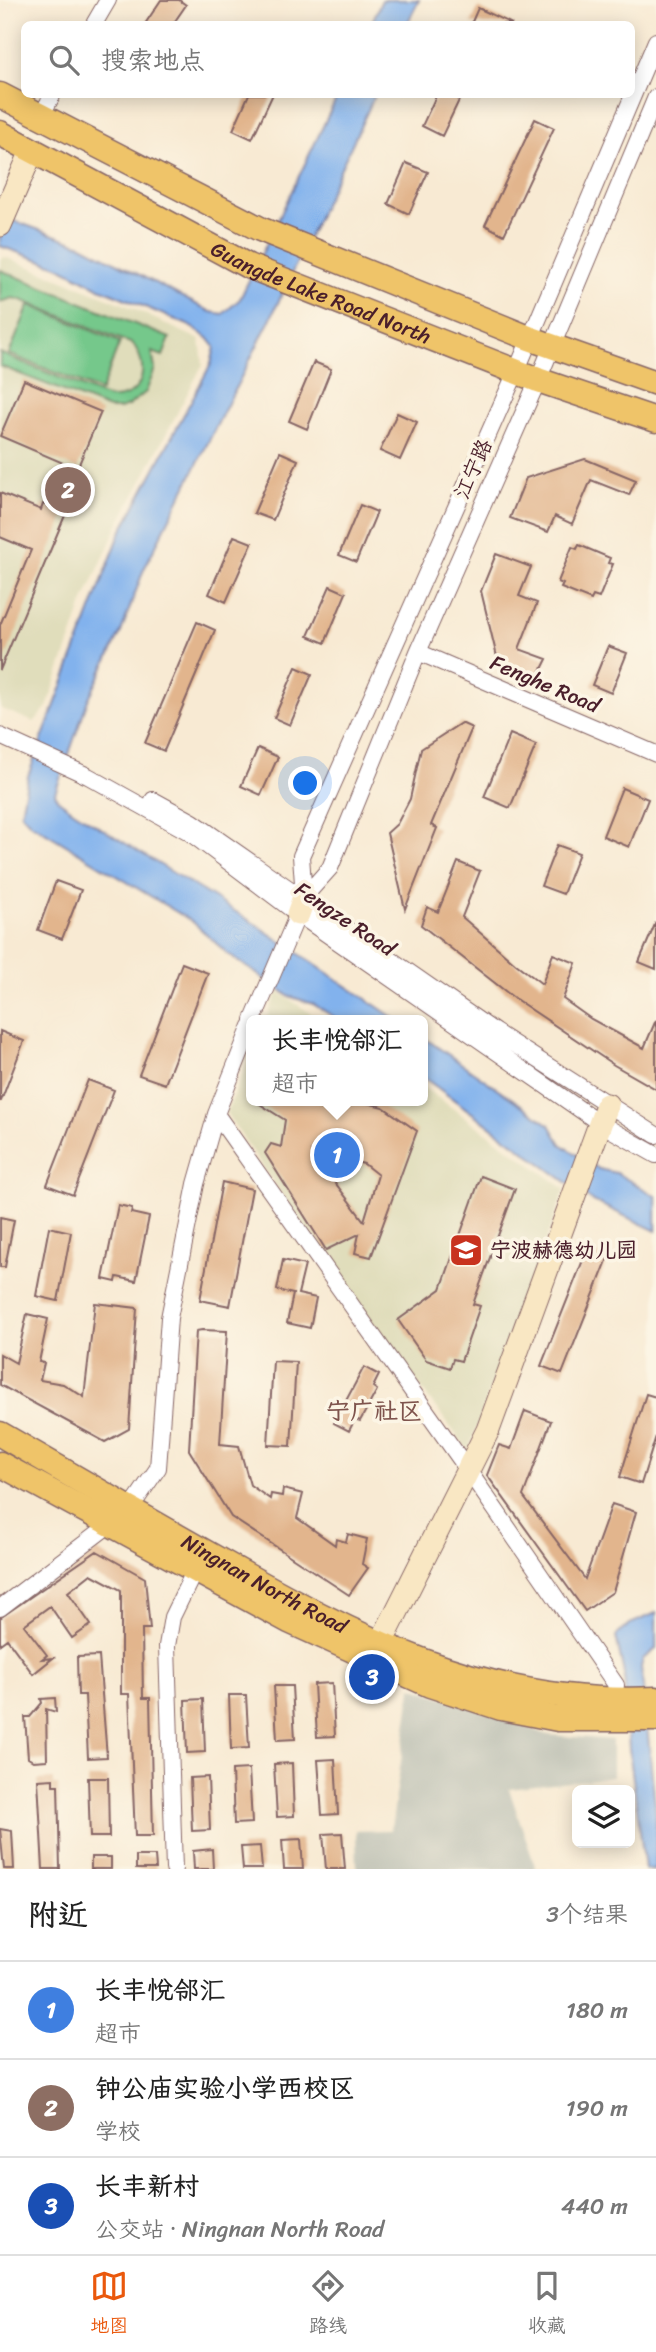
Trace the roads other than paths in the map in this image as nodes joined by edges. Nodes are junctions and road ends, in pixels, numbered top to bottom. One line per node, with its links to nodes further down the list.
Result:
1 (108, 0): 2 (street)
2 (96, 21)
3 (656, 41): 5 (street, 江宁路)
4 (0, 95): 8 (main road, Guangde Lake Road North)
5 (635, 95)
6 (656, 97): 12 (street, 江宁路)
7 (634, 98): 12 (street, 江宁路)
8 (47, 105): 12 (main road, Guangde Lake Road North)
9 (0, 133): 10 (main road, Guangde Lake Road North)
10 (32, 151): 11 (street); 13 (main road, Guangde Lake Road North)
11 (3, 219)
12 (540, 342): 13 (street, 江宁路); 13 (street, 江宁路); 14 (main road, Guangde Lake Road North)
13 (527, 376): 15 (main road, Guangde Lake Road North); 16 (street, 江宁路); 21 (street, 江宁路)
14 (656, 383)
15 (656, 420)
16 (418, 652): 20 (street, Fenghe Road); 21 (street, 江宁路)
17 (0, 725): 19 (street, Fengze Road)
18 (0, 736): 19 (street, Fengze Road)
19 (39, 746): 21 (street, Fengze Road); 21 (street, Fengze Road)
20 (656, 754)
21 (299, 911): 22 (street); 25 (street, Fengze Road)
22 (255, 1015)
23 (246, 1039): 24 (street)
24 (216, 1114): 30 (street); 31 (street)
25 (604, 1114): 26 (street, Fengze Road); 27 (street, Fengze Road); 30 (street)
26 (656, 1135)
27 (656, 1155)
28 (0, 1434): 31 (main road, Ningnan North Road)
29 (0, 1464): 31 (main road, Ningnan North Road)
30 (468, 1470): 34 (street); 36 (street)
31 (120, 1517): 32 (main road, Ningnan North Road); 33 (street); 34 (main road, Ningnan North Road)
32 (195, 1570): 36 (main road, Ningnan North Road); 38 (street)
33 (0, 1608)
34 (381, 1643): 36 (main road, Ningnan North Road)
35 (656, 1699): 36 (main road)
36 (626, 1706): 37 (main road)
37 (656, 1719)
38 (174, 1869)

